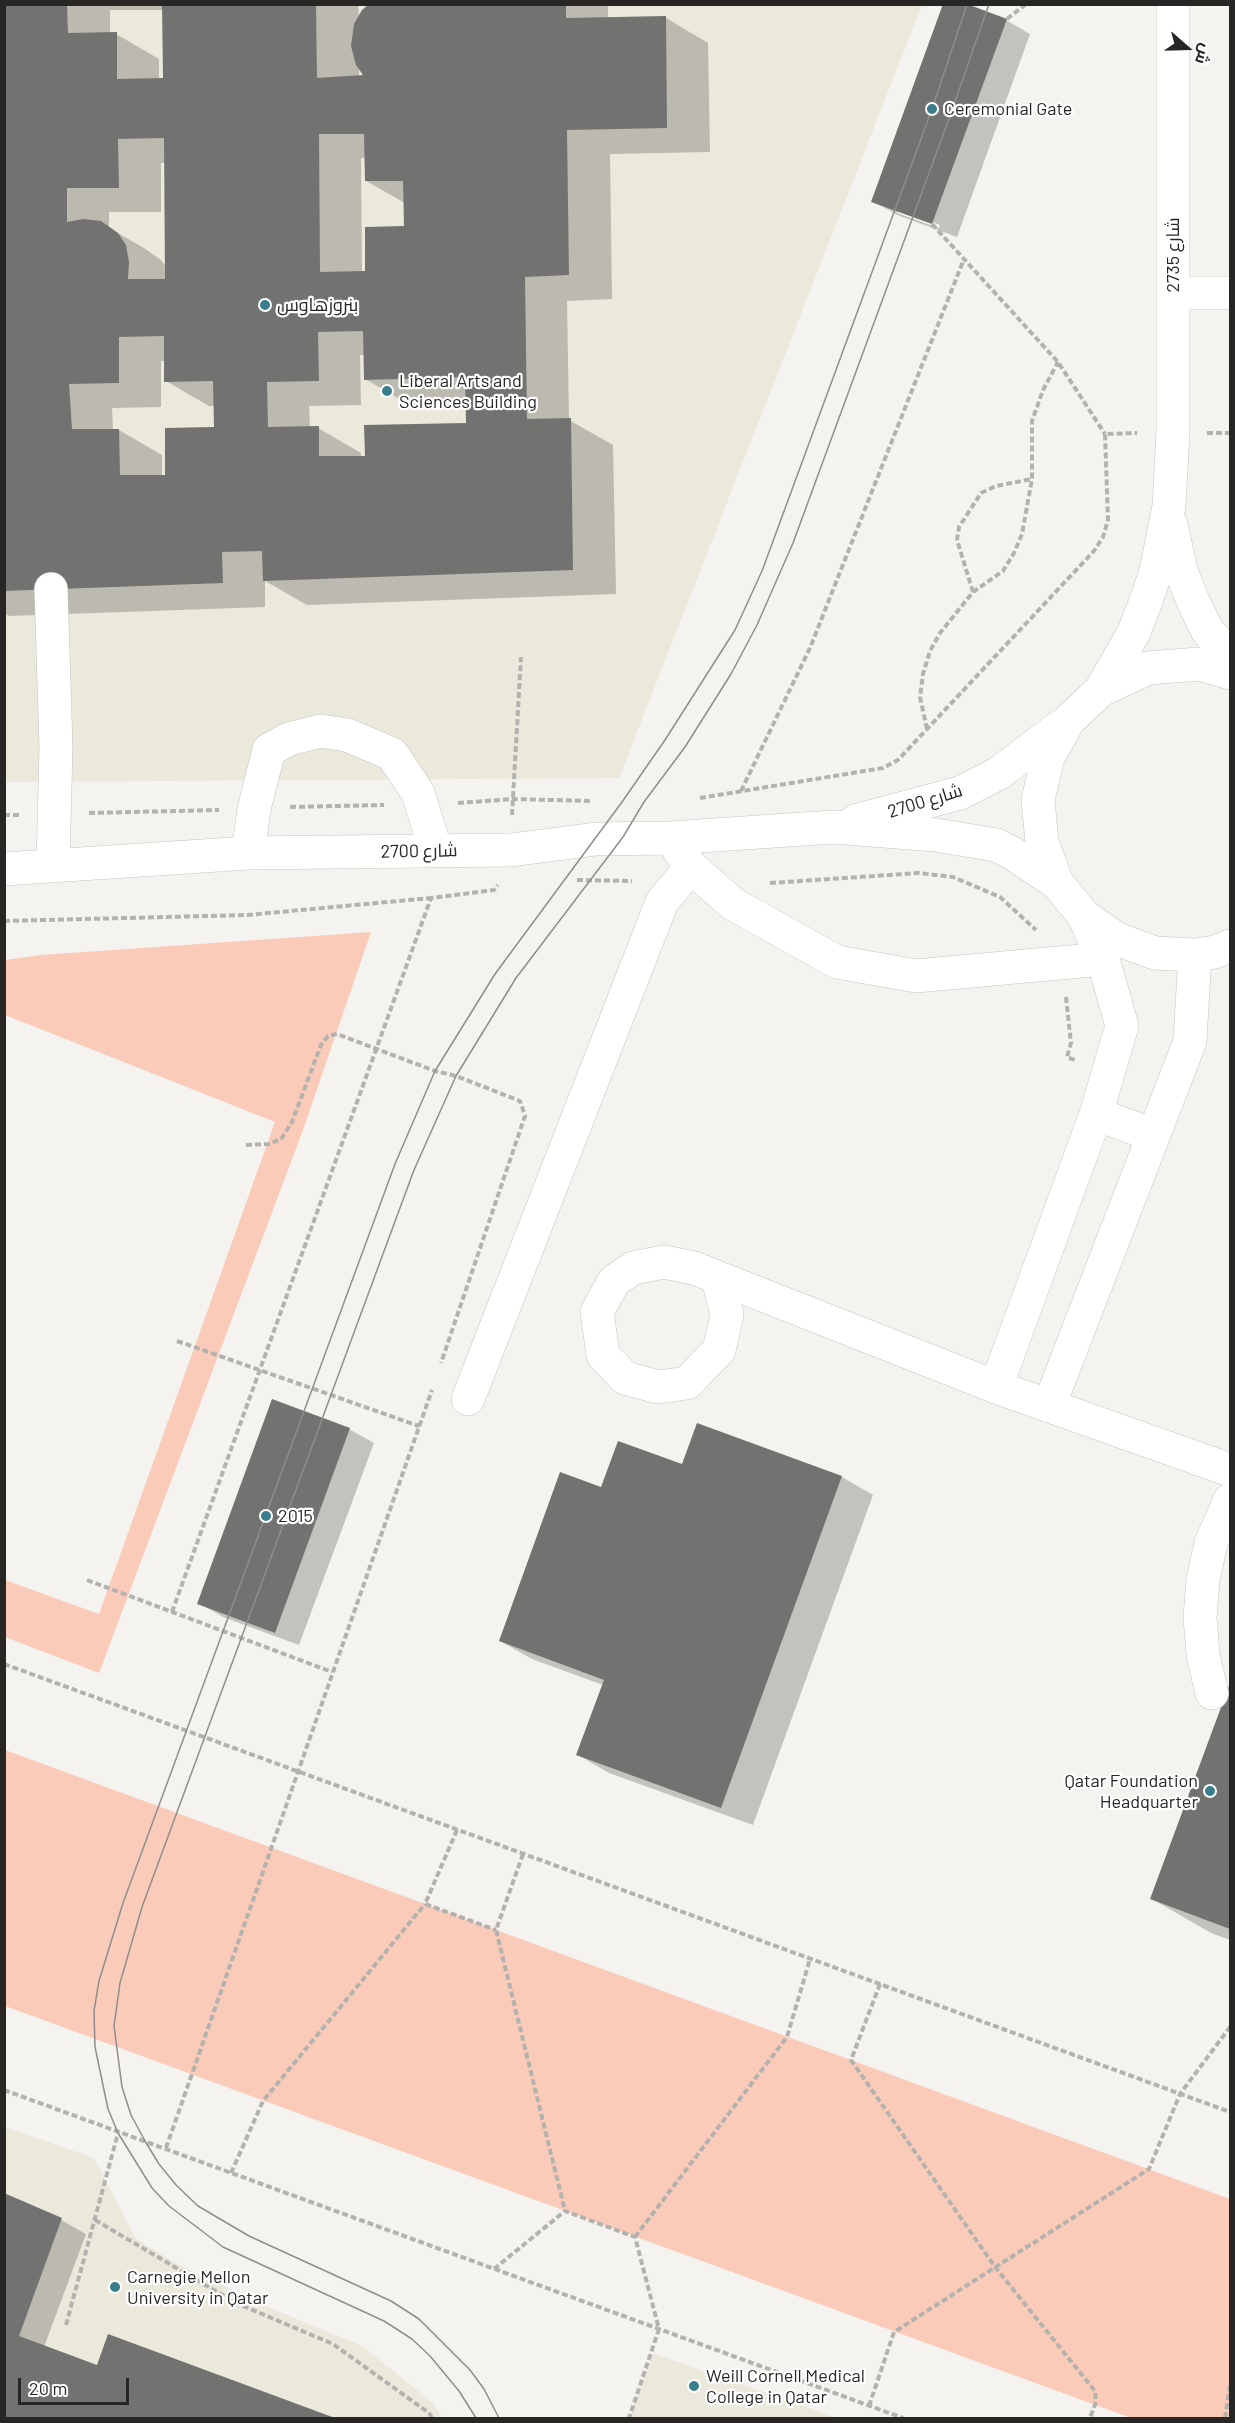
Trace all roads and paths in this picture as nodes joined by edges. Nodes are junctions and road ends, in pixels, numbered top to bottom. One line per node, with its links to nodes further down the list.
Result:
1 (1026, 4): 3 (path)
2 (1173, 4): 6 (street, شارع 2735)
3 (1007, 19)
4 (932, 224): 5 (path)
5 (964, 259): 8 (path); 22 (path)
6 (1173, 293): 7 (street); 9 (street, شارع 2735)
7 (1230, 293)
8 (1058, 362): 11 (path); 12 (path)
9 (1173, 432): 10 (path); 11 (path); 13 (street, شارع 2735)
10 (1230, 433)
11 (1105, 434): 21 (path)
12 (1032, 479): 15 (path); 15 (path)
13 (1169, 506): 17 (street, شارع 2735); 19 (street, شارع 2735)
14 (51, 589): 28 (street)
15 (973, 592): 21 (path)
16 (520, 657): 23 (path)
17 (1230, 657)
18 (1230, 673): 19 (street)
19 (1101, 690): 20 (street)
20 (1069, 720): 30 (street, شارع 2700); 39 (street)
21 (927, 729): 22 (path)
22 (741, 791): 24 (path)
23 (513, 799): 25 (path); 26 (path); 32 (path)
24 (689, 800)
25 (600, 802)
26 (422, 805): 27 (path); 27 (street); 33 (street)
27 (254, 809): 28 (path); 34 (street)
28 (55, 813): 29 (path); 35 (street)
29 (4, 815)
30 (833, 826): 31 (street, شارع 2700); 39 (street, شارع 2700)
31 (670, 838): 32 (street, شارع 2700); 37 (street)
32 (511, 850): 33 (street, شارع 2700); 40 (path)
33 (436, 851): 34 (street, شارع 2700)
34 (248, 853): 35 (street, شارع 2700)
35 (53, 866): 36 (street, شارع 2700)
36 (4, 869)
37 (685, 875): 38 (path); 41 (street); 58 (street)
38 (574, 880)
39 (1057, 883): 42 (street)
40 (431, 898): 43 (path); 47 (path)
41 (733, 904): 46 (street); 46 (path)
42 (1084, 916): 44 (street); 45 (street)
43 (4, 921)
44 (1218, 955): 50 (street)
45 (1103, 959): 46 (street); 48 (street)
46 (1056, 965): 48 (path)
47 (376, 1047): 51 (path); 54 (path); 55 (path)
48 (1108, 1072): 49 (street)
49 (1096, 1114): 50 (street); 57 (street)
50 (1153, 1135): 59 (street)
51 (246, 1145)
52 (718, 1279): 57 (street)
53 (177, 1341): 54 (path)
54 (259, 1369): 60 (path); 64 (path)
55 (438, 1371)
56 (434, 1382): 60 (path)
57 (996, 1387): 59 (street)
58 (468, 1399)
59 (1049, 1406): 61 (street)
60 (419, 1426): 66 (path)
61 (1230, 1470)
62 (1230, 1500): 67 (street)
63 (87, 1580): 64 (path)
64 (172, 1612): 66 (path)
65 (4, 1664): 68 (path)
66 (332, 1672): 68 (path)
67 (1212, 1693)
68 (297, 1771): 69 (path); 80 (path)
69 (457, 1830): 70 (path); 71 (path)
70 (523, 1854): 72 (path); 73 (path)
71 (425, 1904): 72 (path); 81 (path)
72 (496, 1930): 82 (path)
73 (810, 1959): 74 (path); 84 (path)
74 (880, 1984): 77 (path); 85 (path)
75 (1230, 2027): 77 (path)
76 (4, 2090): 79 (path)
77 (1180, 2094): 78 (path); 85 (path)
78 (1230, 2112)
79 (118, 2133): 80 (path); 83 (path)
80 (166, 2148): 81 (path)
81 (231, 2173): 86 (path)
82 (565, 2211): 84 (path); 86 (path)
83 (95, 2220): 87 (path); 91 (path)
84 (635, 2237): 88 (path)
85 (995, 2266): 90 (path); 94 (path)
86 (494, 2269): 88 (path)
87 (66, 2325)
88 (658, 2329): 90 (path); 92 (path)
89 (1230, 2386): 95 (path)
90 (869, 2406): 93 (path)
91 (432, 2418)
92 (629, 2418)
93 (903, 2418)
94 (1090, 2418)
95 (1225, 2418)

